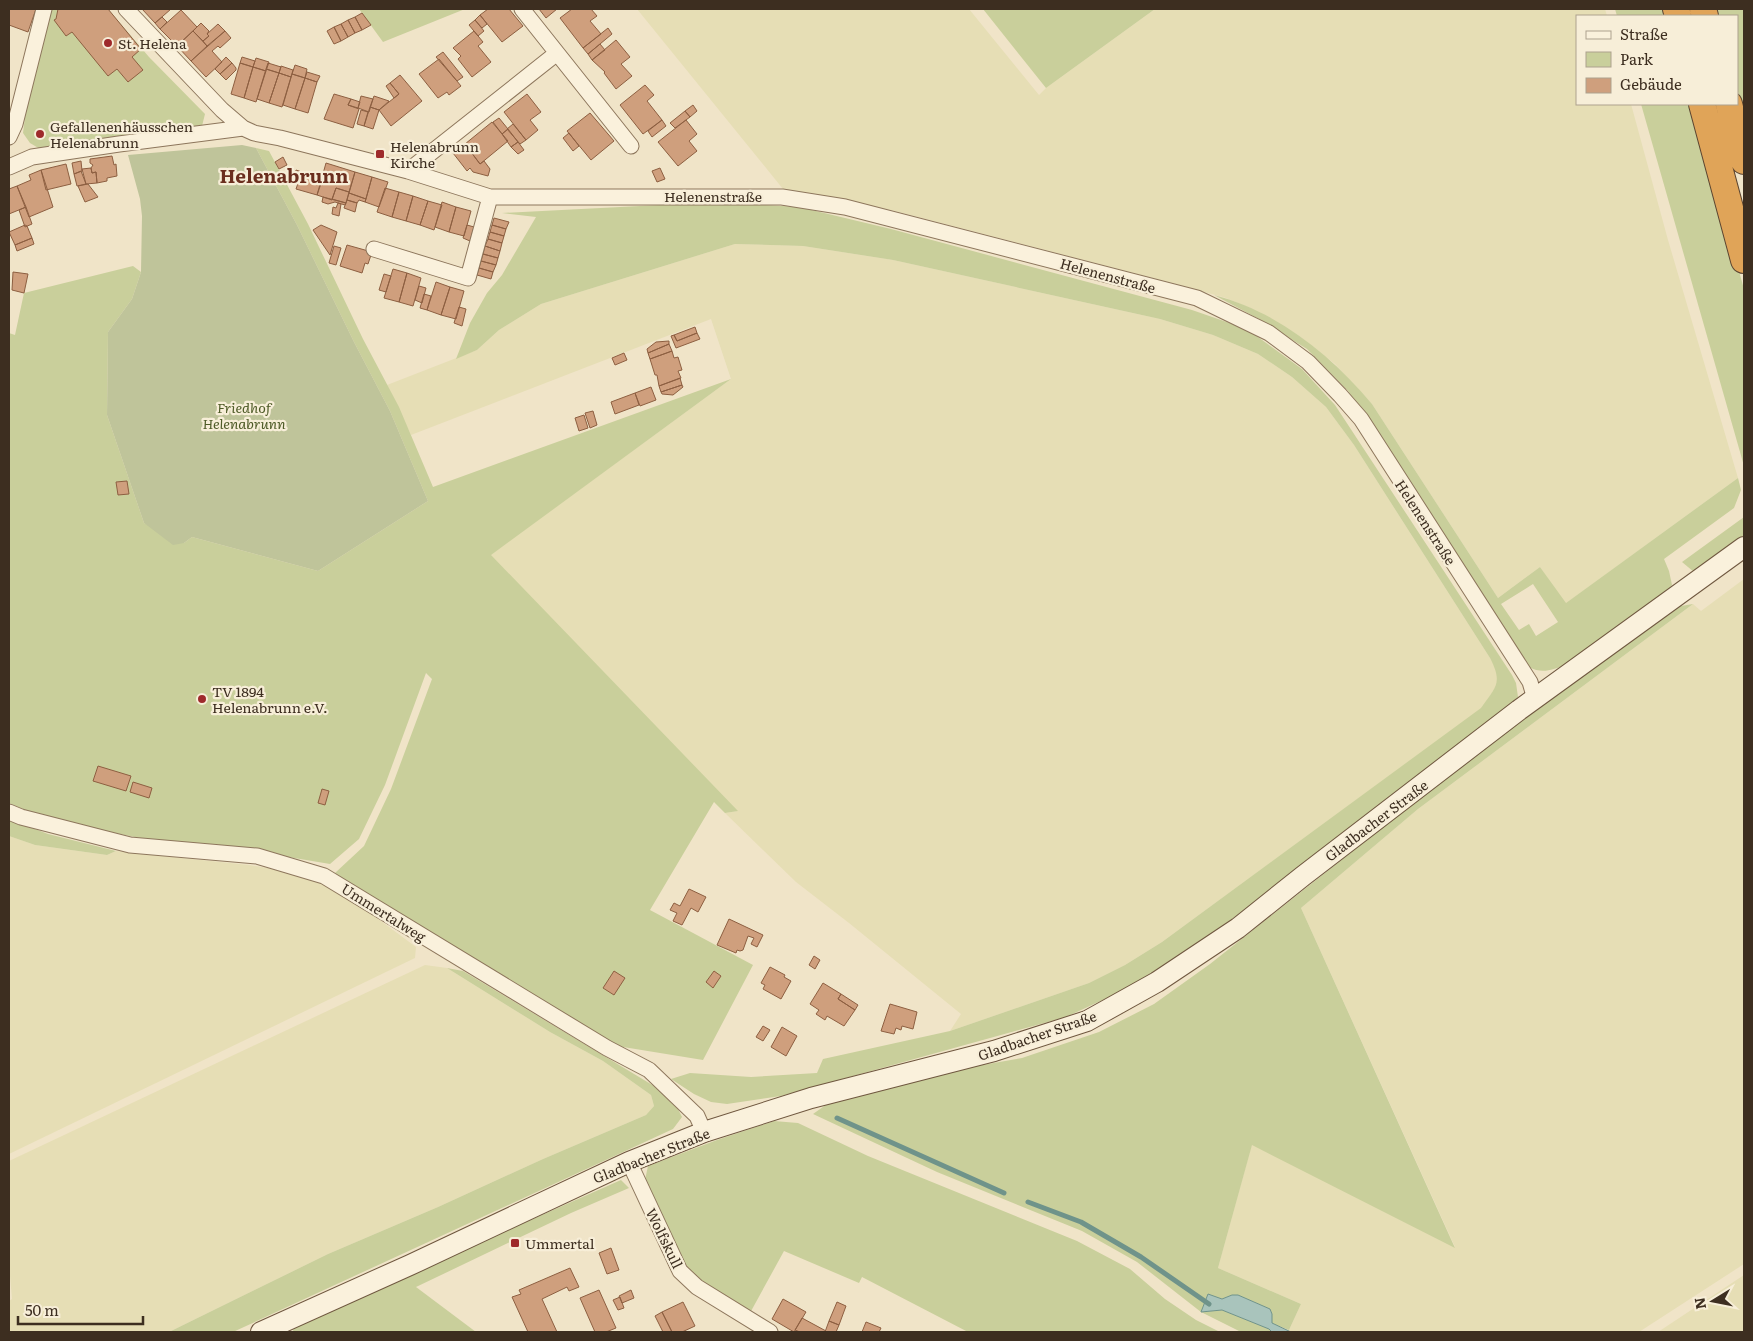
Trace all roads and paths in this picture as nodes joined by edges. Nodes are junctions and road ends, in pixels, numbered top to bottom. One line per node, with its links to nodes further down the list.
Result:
1 (44, 9): 8 (street)
2 (126, 9): 7 (street)
3 (522, 9): 4 (street)
4 (557, 53): 9 (street); 12 (street)
5 (1702, 105): 15 (highway)
6 (1729, 105): 10 (highway)
7 (243, 128): 11 (street, Helenenstraße); 12 (street, Helenenstraße)
8 (9, 136)
9 (631, 146)
10 (1744, 161)
11 (9, 167)
12 (408, 171): 13 (street, Helenenstraße)
13 (490, 197): 14 (street); 17 (street, Helenenstraße)
14 (374, 249)
15 (1744, 260)
16 (1744, 546): 17 (main road, Gladbacher Straße)
17 (1535, 699): 19 (main road, Gladbacher Straße)
18 (9, 812): 19 (street, Ummertalweg)
19 (704, 1132): 20 (main road, Gladbacher Straße)
20 (629, 1162): 21 (main road, Gladbacher Straße); 22 (street, Wolfskull)
21 (261, 1332)
22 (770, 1332)

